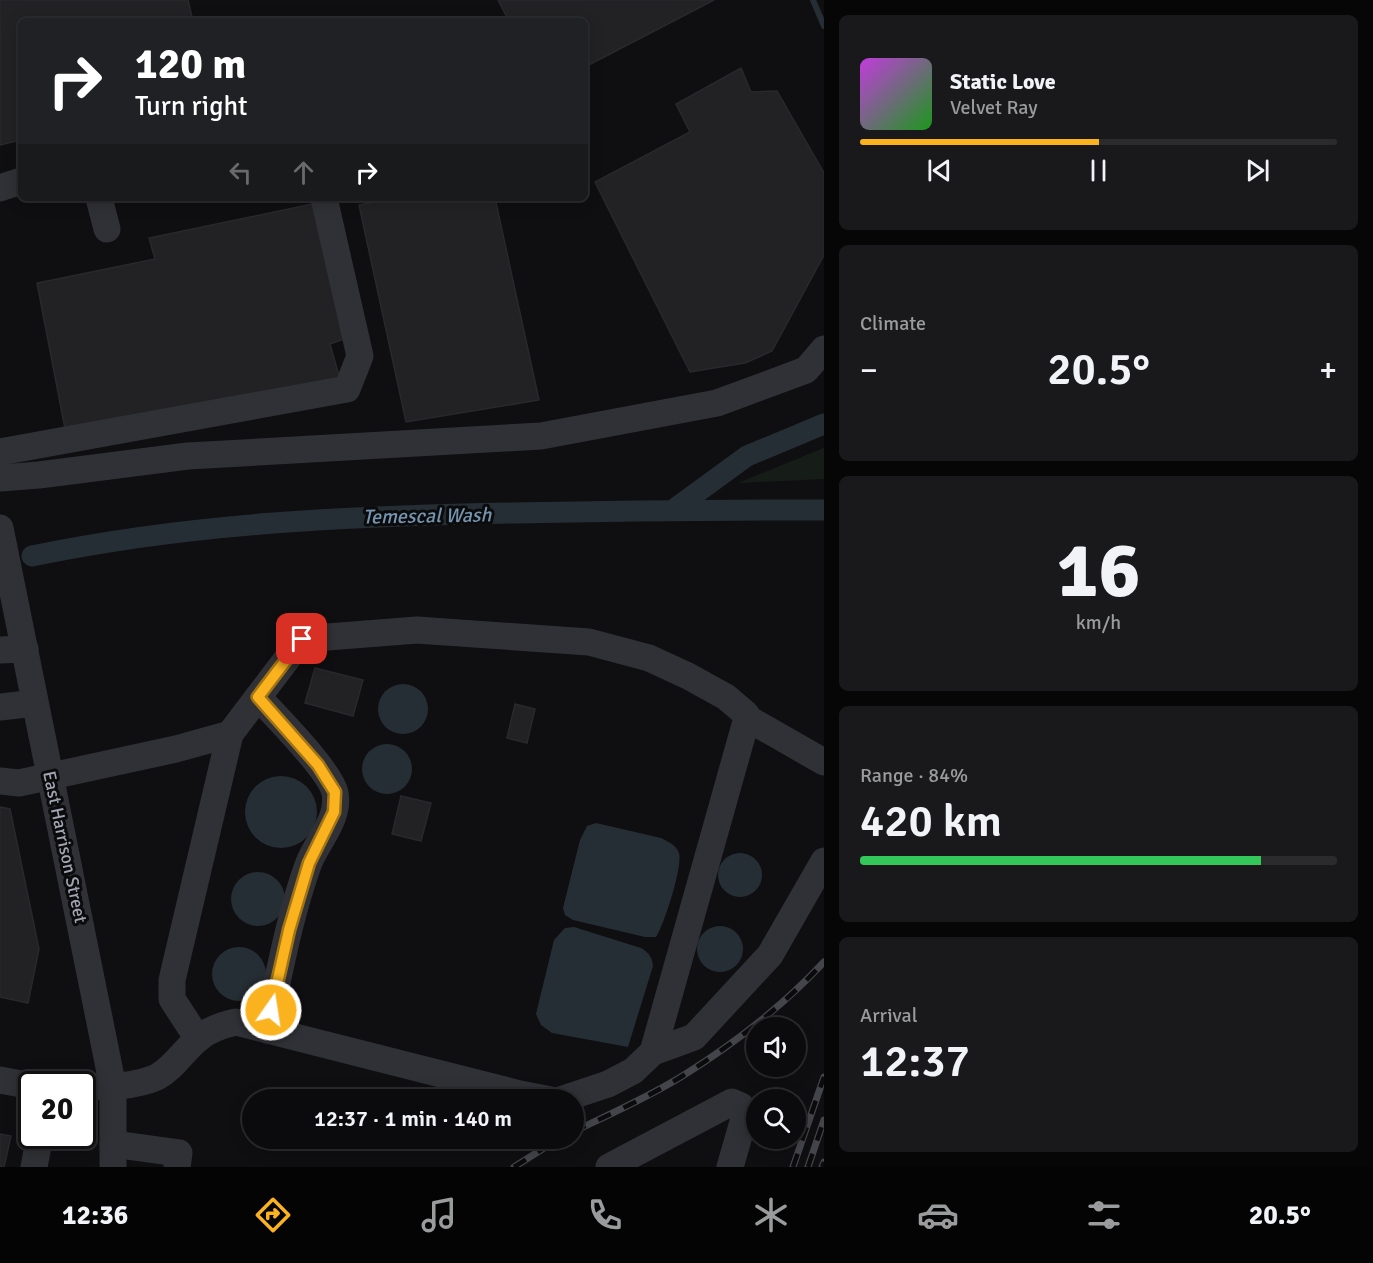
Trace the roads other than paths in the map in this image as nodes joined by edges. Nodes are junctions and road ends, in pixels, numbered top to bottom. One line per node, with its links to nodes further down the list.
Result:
1 (18, 182): 2 (street)
2 (0, 188)
3 (100, 201): 5 (street)
4 (325, 201): 7 (street)
5 (107, 229)
6 (824, 349): 8 (street)
7 (0, 452)
8 (0, 478)
9 (0, 528): 10 (street, East Harrison Street)
10 (15, 641): 12 (street, East Harrison Street)
11 (258, 697): 14 (street); 15 (street); 20 (street)
12 (35, 703): 13 (street); 17 (street, East Harrison Street)
13 (0, 707)
14 (747, 718): 16 (street); 22 (street)
15 (230, 734): 17 (street); 21 (street)
16 (824, 762)
17 (50, 776): 18 (street); 26 (street, East Harrison Street)
18 (0, 781)
19 (824, 861): 22 (street)
20 (267, 1029): 21 (street); 27 (street)
21 (198, 1039): 26 (street)
22 (653, 1052): 28 (street)
23 (0, 1080): 24 (street)
24 (18, 1083)
25 (96, 1087): 26 (street)
26 (113, 1087): 30 (street, East Harrison Street)
27 (501, 1089)
28 (584, 1092)
29 (37, 1149): 31 (street)
30 (113, 1155): 32 (street)
31 (34, 1167)
32 (177, 1167)
33 (609, 1167): 34 (street)
34 (730, 1167)

